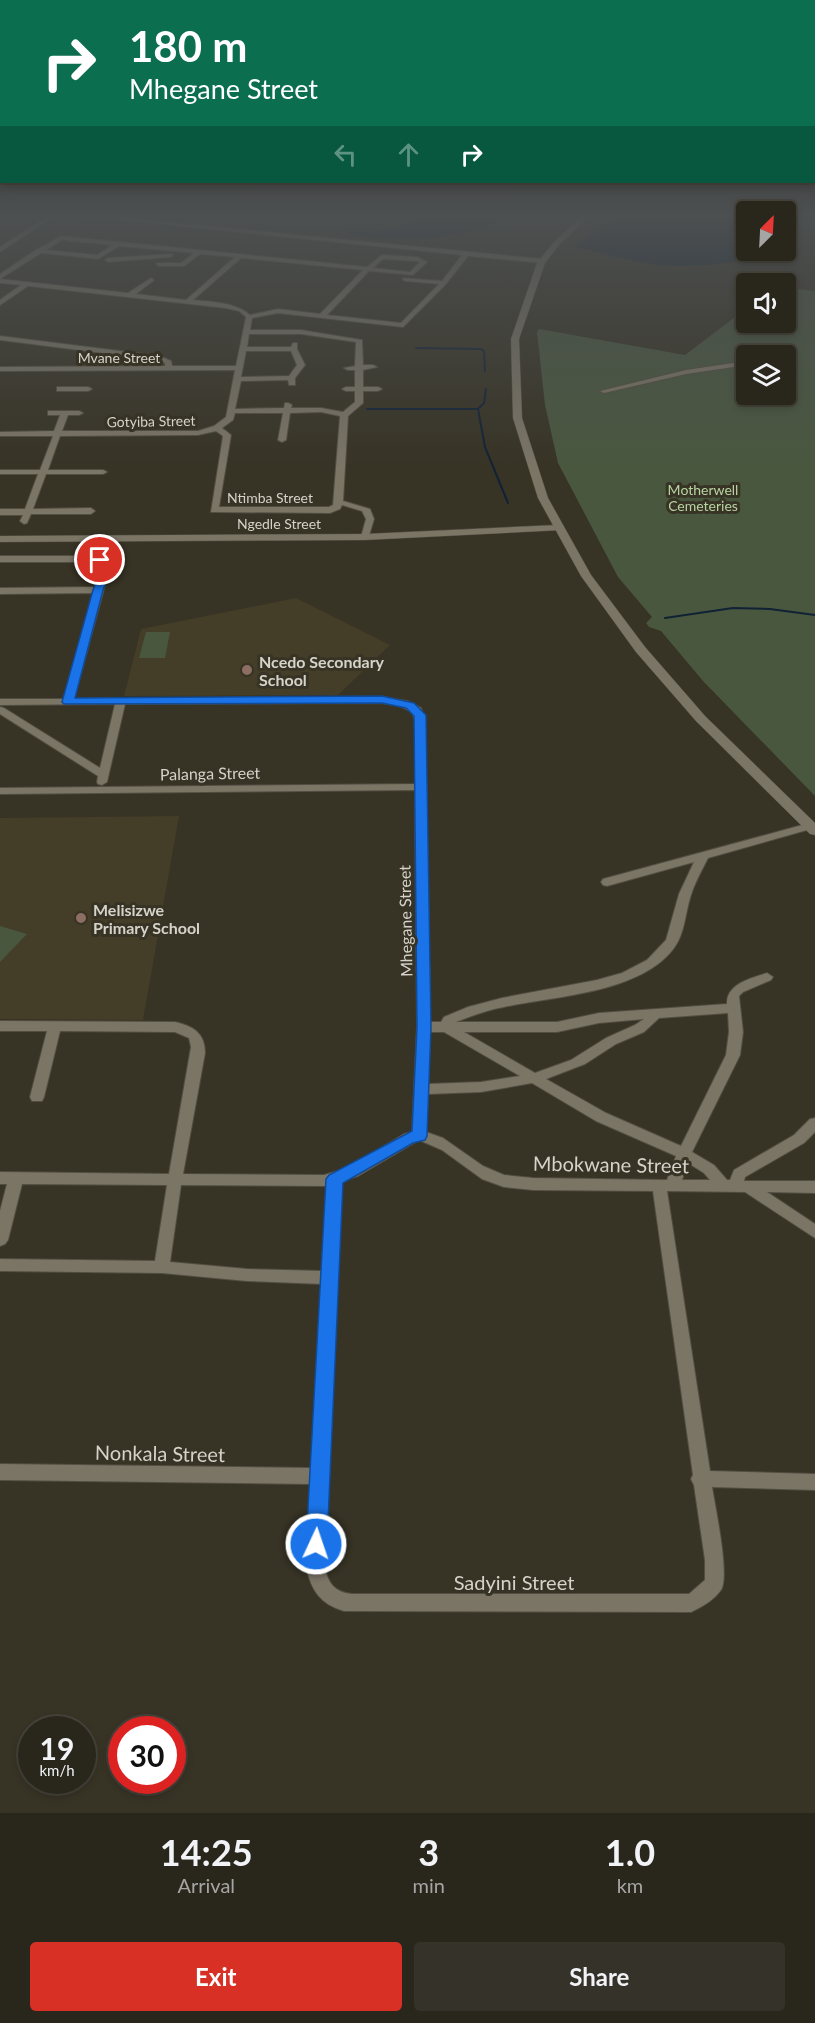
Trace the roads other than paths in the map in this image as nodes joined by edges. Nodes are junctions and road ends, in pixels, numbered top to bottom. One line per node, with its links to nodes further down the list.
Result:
1 (159, 299): 6 (street)
2 (191, 299): 6 (street)
3 (339, 299): 7 (street)
4 (429, 299): 7 (street)
5 (526, 299): 46 (main road)
6 (187, 302): 8 (street)
7 (322, 316): 8 (street)
8 (249, 317): 9 (street)
9 (245, 332): 11 (street); 13 (street)
10 (0, 338): 15 (street)
11 (242, 349): 16 (street); 20 (street)
12 (736, 365): 27 (street)
13 (358, 367): 14 (street); 17 (street); 25 (street)
14 (374, 367)
15 (168, 368): 16 (street, Mvane Street); 18 (street, Mvane Street)
16 (239, 368): 20 (street)
17 (348, 368)
18 (80, 369): 19 (street, Mvane Street); 22 (street)
19 (1, 370)
20 (236, 379): 29 (street)
21 (60, 389): 22 (street)
22 (74, 389): 23 (street)
23 (88, 389)
24 (346, 389): 25 (street)
25 (359, 389): 26 (street); 33 (street)
26 (378, 389)
27 (604, 391)
28 (288, 406): 29 (street); 33 (street); 37 (street)
29 (231, 411): 34 (street, Gotyiba Street)
30 (51, 413): 31 (street)
31 (65, 413): 32 (street); 36 (street)
32 (79, 413)
33 (344, 415): 41 (street)
34 (217, 428): 36 (street, Gotyiba Street); 41 (street, Ntimba Street)
35 (0, 434): 36 (street, Gotyiba Street)
36 (57, 434): 39 (street)
37 (282, 440)
38 (0, 472): 39 (street)
39 (43, 472): 40 (street); 43 (street)
40 (103, 472)
41 (339, 502): 47 (street)
42 (0, 512): 43 (street)
43 (28, 512): 44 (street); 45 (street)
44 (91, 512)
45 (24, 521)
46 (558, 528): 47 (main road, Ngedle Street); 60 (main road)
47 (365, 537): 48 (main road, Ngedle Street)
48 (0, 539)
49 (0, 559): 50 (street)
50 (98, 590): 51 (street); 54 (street)
51 (0, 591)
52 (121, 701): 54 (street, Mhegane Street); 56 (street); 57 (street, Mhegane Street)
53 (0, 702): 54 (street, Mhegane Street)
54 (68, 702)
55 (0, 710): 56 (street)
56 (104, 775): 58 (street)
57 (421, 787): 58 (street, Palanga Street); 68 (street, Mhegane Street)
58 (100, 790): 59 (street, Palanga Street)
59 (0, 791)
60 (813, 828): 61 (street)
61 (703, 856): 62 (street); 69 (street)
62 (608, 882)
63 (766, 977): 64 (street)
64 (732, 1008): 65 (street); 75 (street)
65 (654, 1016): 69 (street); 70 (street)
66 (0, 1026): 67 (street)
67 (54, 1027): 72 (street); 78 (street)
68 (424, 1027): 69 (street); 71 (street, Mhegane Street)
69 (446, 1027): 70 (street)
70 (537, 1079): 71 (street); 75 (street)
71 (421, 1089): 74 (street, Mhegane Street)
72 (37, 1097)
73 (815, 1123): 81 (street)
74 (419, 1136): 79 (street); 80 (street, Mbokwane Street)
75 (684, 1154): 80 (street); 81 (street)
76 (0, 1178): 77 (street)
77 (16, 1178): 78 (street); 84 (street)
78 (175, 1179): 79 (street); 86 (street)
79 (335, 1179): 87 (street, Sadyini Street)
80 (665, 1186): 81 (street, Mbokwane Street); 90 (street, Sadyini Street)
81 (735, 1186): 82 (street, Mbokwane Street); 83 (street)
82 (815, 1187)
83 (815, 1232)
84 (0, 1240)
85 (0, 1265): 86 (street)
86 (162, 1267): 87 (street)
87 (330, 1278): 89 (street, Sadyini Street)
88 (0, 1472): 89 (street, Nonkala Street)
89 (320, 1476): 90 (street, Sadyini Street)
90 (700, 1479): 91 (street)
91 (815, 1482)

